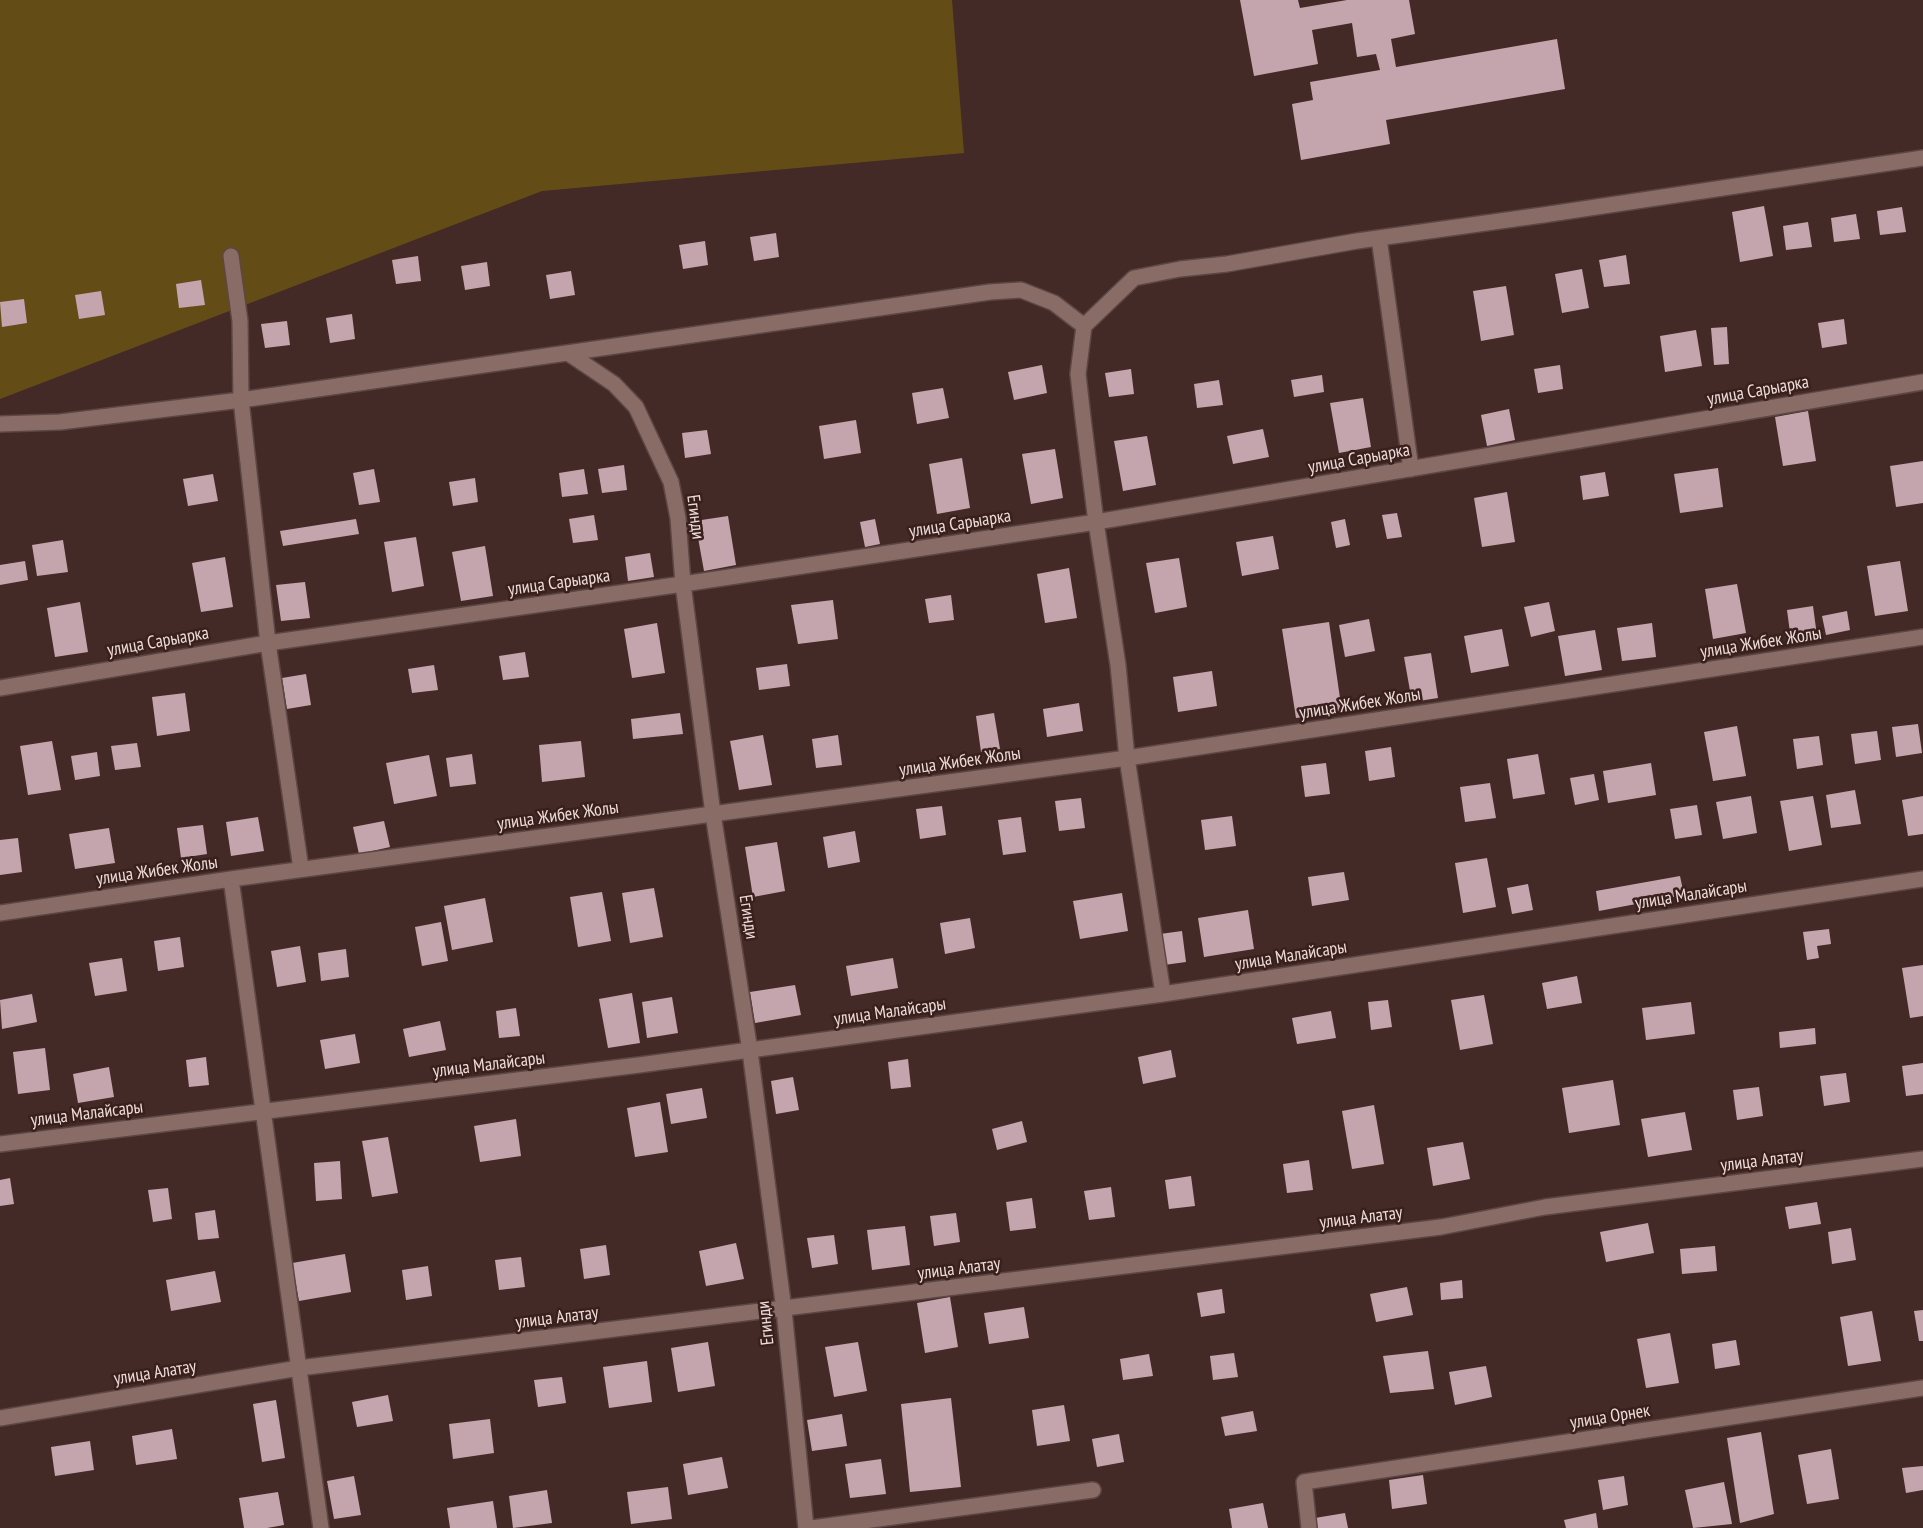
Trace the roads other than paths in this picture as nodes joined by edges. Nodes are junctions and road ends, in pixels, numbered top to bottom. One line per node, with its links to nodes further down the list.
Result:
1 (1923, 158): 2 (street)
2 (1379, 238): 4 (street); 9 (street)
3 (231, 256): 7 (street)
4 (1084, 326): 5 (street); 10 (street)
5 (568, 353): 7 (street); 11 (street, Егинди)
6 (1923, 382): 9 (street, улица Сарыарка)
7 (241, 400): 8 (street); 13 (street)
8 (0, 424)
9 (1412, 469): 10 (street, улица Сарыарка)
10 (1096, 522): 11 (street, улица Сарыарка); 15 (street)
11 (683, 584): 13 (street, улица Сарыарка); 16 (street, Егинди)
12 (1923, 637): 15 (street, улица Жибек Жолы)
13 (268, 643): 14 (street, улица Сарыарка); 17 (street)
14 (0, 688)
15 (1127, 758): 16 (street, улица Жибек Жолы); 21 (street)
16 (713, 814): 17 (street, улица Жибек Жолы); 22 (street, Егинди)
17 (301, 870): 18 (street, улица Жибек Жолы)
18 (231, 879): 20 (street, улица Жибек Жолы); 23 (street)
19 (1923, 879): 21 (street, улица Малайсары)
20 (0, 913)
21 (1163, 994): 22 (street, улица Малайсары)
22 (750, 1050): 23 (street, улица Малайсары); 26 (street, Егинди)
23 (263, 1112): 24 (street, улица Малайсары); 27 (street)
24 (0, 1144)
25 (1923, 1159): 26 (street, улица Алатау)
26 (784, 1310): 27 (street, улица Алатау); 32 (street, Егинди)
27 (299, 1368): 29 (street, улица Алатау); 31 (street)
28 (1923, 1388): 34 (street, улица Орнек)
29 (0, 1418)
30 (1093, 1490): 33 (street)
31 (321, 1528)
32 (806, 1528)
33 (812, 1528)
34 (1309, 1528)

